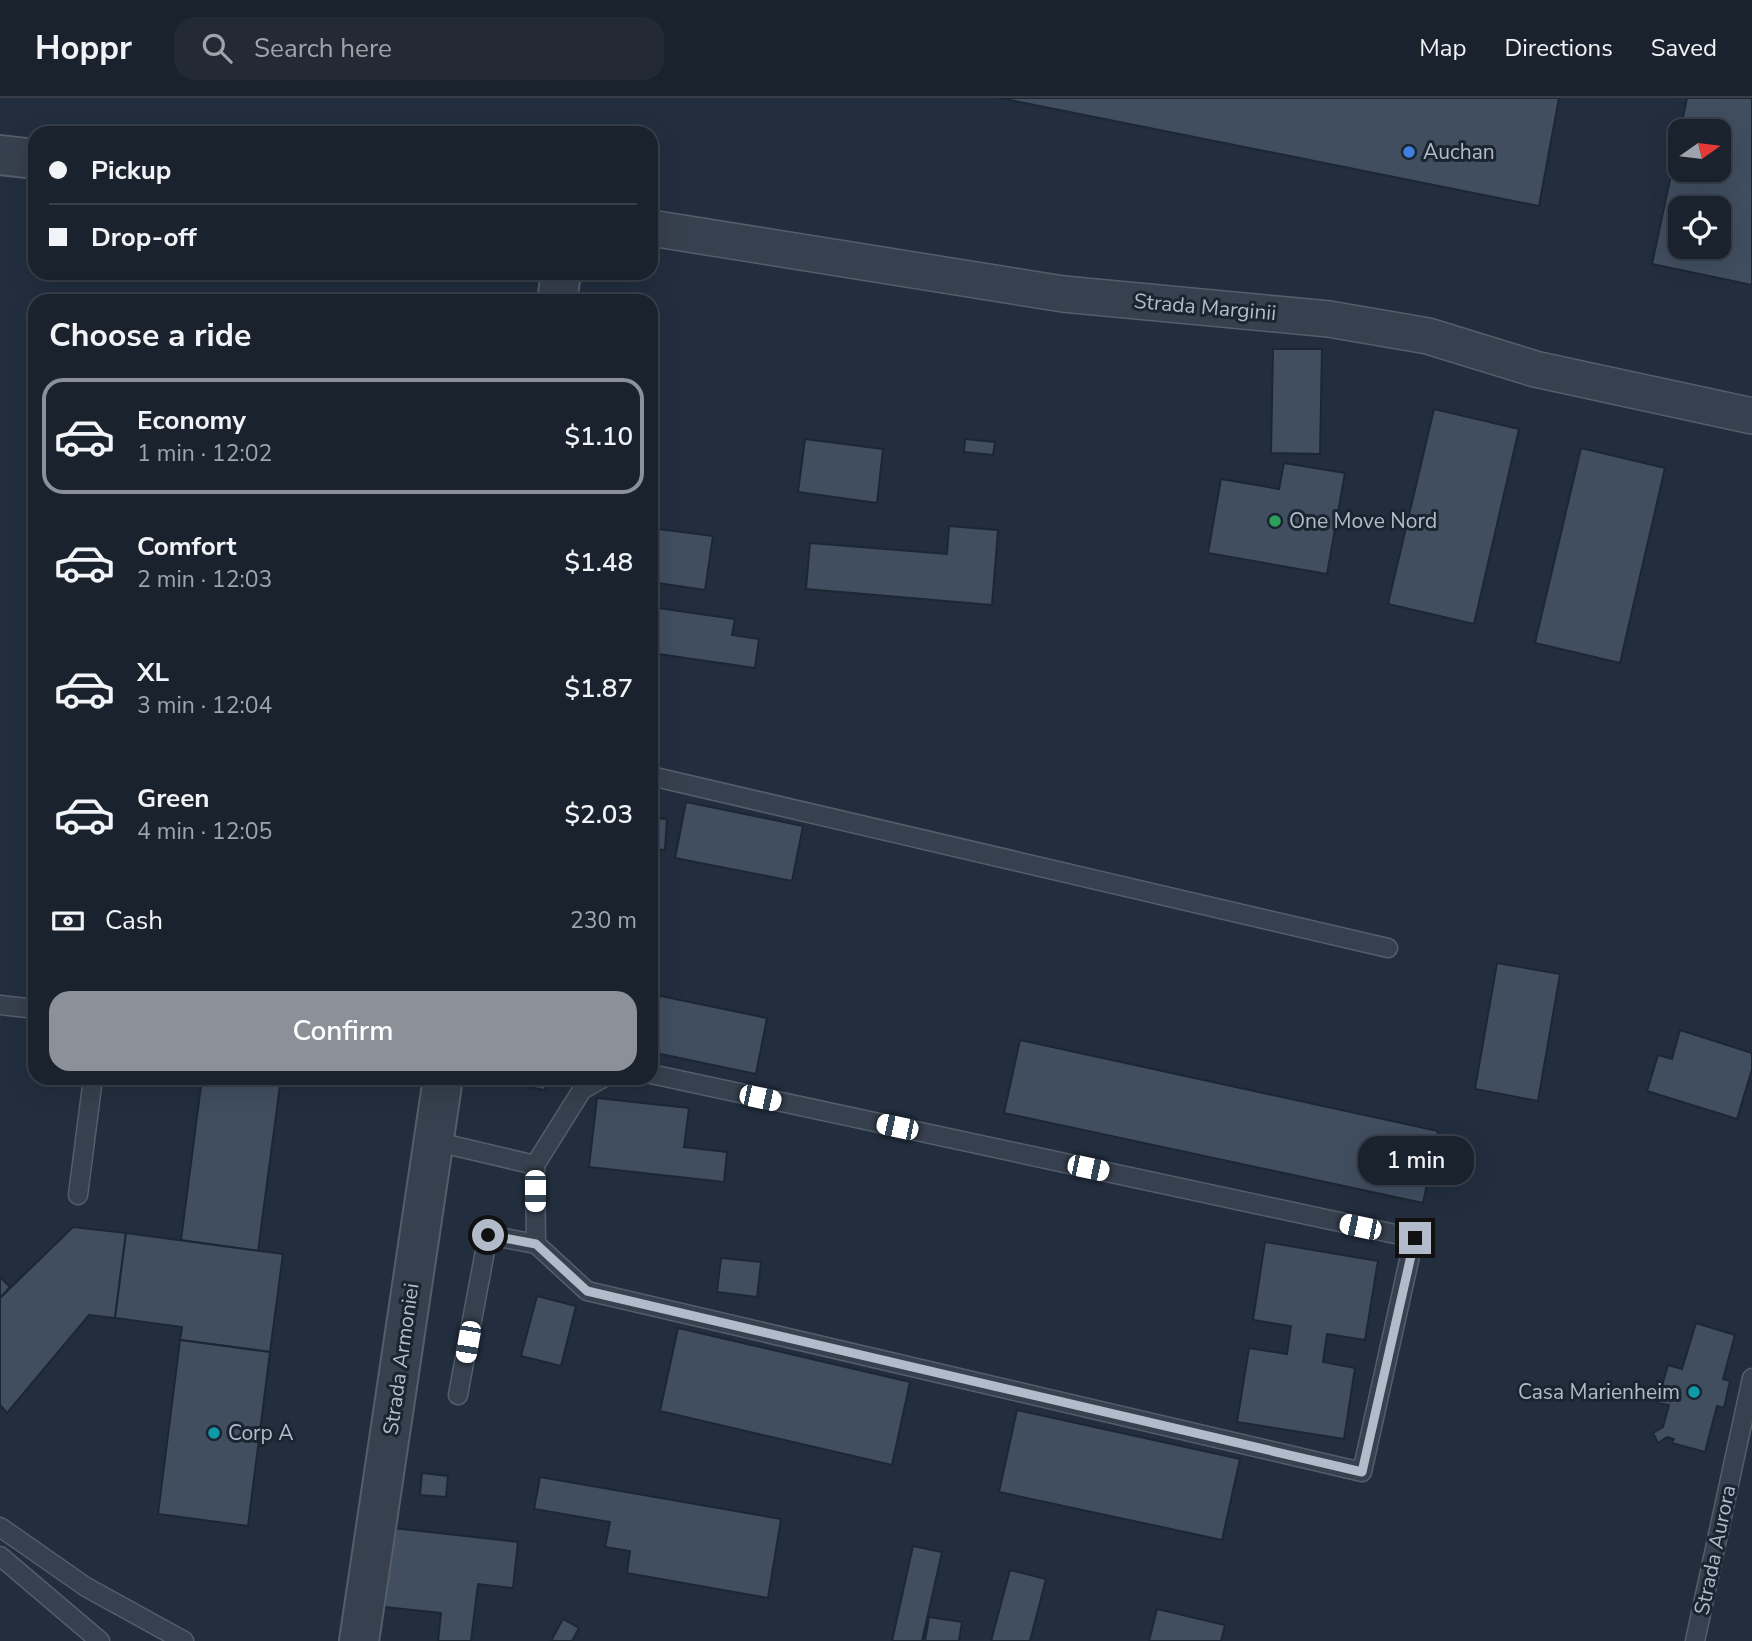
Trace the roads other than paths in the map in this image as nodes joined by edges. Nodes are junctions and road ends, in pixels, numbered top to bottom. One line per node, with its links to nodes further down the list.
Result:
1 (0, 155): 2 (street)
2 (28, 158)
3 (658, 229): 4 (street, Strada Marginii)
4 (1752, 416)
5 (658, 778): 6 (lane)
6 (1388, 948)
7 (0, 1005): 8 (lane)
8 (28, 1008)
9 (658, 1076): 16 (lane)
10 (92, 1085): 15 (lane)
11 (442, 1085): 13 (street, Strada Armoniei)
12 (591, 1085): 14 (lane)
13 (433, 1141): 14 (lane); 23 (street, Strada Armoniei)
14 (535, 1165): 16 (lane)
15 (78, 1195)
16 (536, 1244): 18 (lane)
17 (1752, 1378): 24 (lane, Strada Aurora)
18 (458, 1395)
19 (0, 1527): 22 (lane)
20 (0, 1556): 21 (lane)
21 (100, 1641)
22 (184, 1641)
23 (359, 1641)
24 (1695, 1641)

